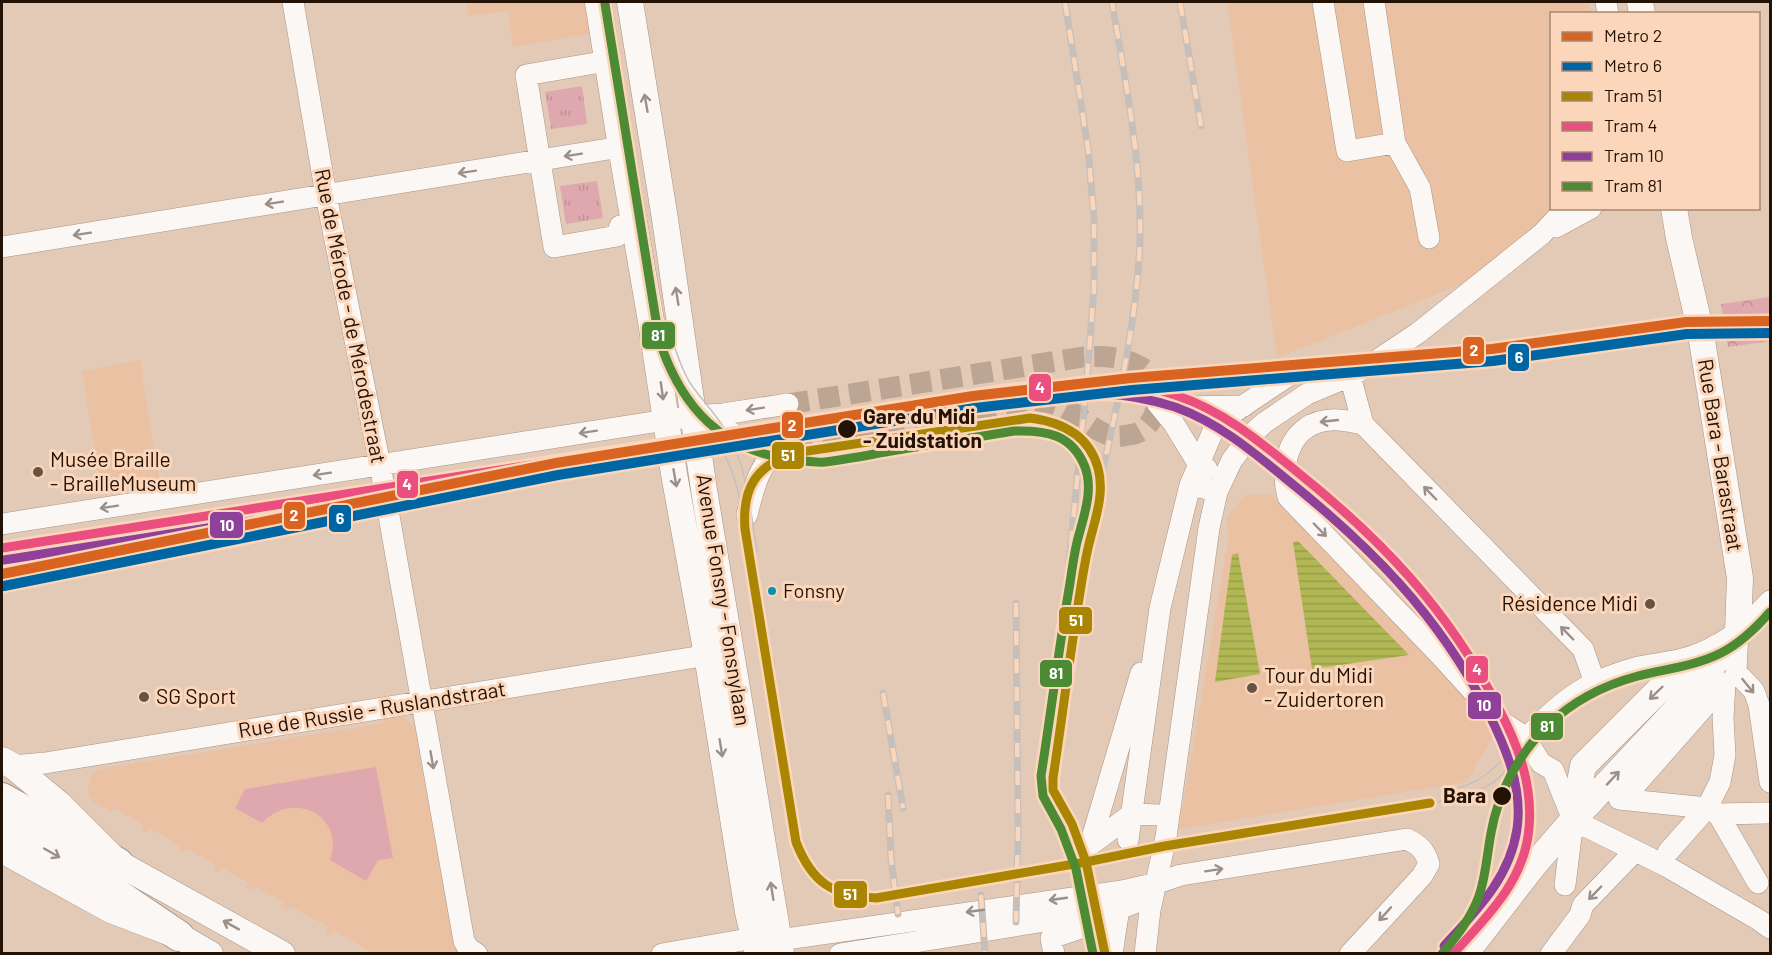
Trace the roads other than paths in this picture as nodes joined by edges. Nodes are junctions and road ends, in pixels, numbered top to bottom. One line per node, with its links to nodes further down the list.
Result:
1 (293, 2): 10 (street, Rue de Mérode - de Mérodestraat)
2 (598, 2): 6 (main road, Avenue Fonsny - Fonsnylaan)
3 (630, 2): 22 (main road, Avenue Fonsny - Fonsnylaan, one-way to 3)
4 (1323, 2): 7 (street)
5 (1374, 2): 7 (street)
6 (607, 61): 8 (main road, Avenue Fonsny - Fonsnylaan); 9 (street)
7 (1395, 143): 16 (street)
8 (621, 147): 9 (street, one-way to 9); 23 (main road, Avenue Fonsny - Fonsnylaan, one-way to 23)
9 (540, 160): 10 (street, one-way to 10); 14 (street)
10 (326, 195): 17 (street, one-way to 17); 27 (street, Rue de Mérode - de Mérodestraat)
11 (1564, 210): 15 (street)
12 (1587, 210): 15 (street)
13 (1674, 210): 33 (main road, Rue Bara - Barastraat)
14 (625, 225)
15 (1542, 234): 19 (street)
16 (1429, 238)
17 (2, 247)
18 (1297, 370): 20 (street)
19 (1350, 376): 24 (street); 53 (street)
20 (1258, 400): 28 (street); 28 (street)
21 (788, 404): 22 (street, one-way to 22)
22 (700, 416): 23 (street); 25 (street); 34 (main road, Avenue Fonsny - Fonsnylaan)
23 (666, 420): 27 (street, one-way to 27); 34 (main road, Avenue Fonsny - Fonsnylaan, one-way to 34)
24 (1363, 424): 35 (street, one-way to 24); 37 (street, one-way to 37)
25 (765, 441): 26 (street); 29 (street)
26 (730, 453)
27 (380, 465): 30 (street, one-way to 30); 36 (street, Rue de Mérode - de Mérodestraat)
28 (1203, 478): 32 (street)
29 (747, 515)
30 (2, 524)
31 (1770, 602): 33 (street)
32 (1160, 608): 43 (street); 43 (street)
33 (1738, 632): 35 (street); 39 (street, one-way to 39); 45 (main road)
34 (719, 653): 36 (street, Rue de Russie - Ruslandstraat); 61 (main road, Avenue Fonsny - Fonsnylaan)
35 (1595, 683): 37 (street)
36 (421, 703): 38 (street, Rue de Russie - Ruslandstraat); 62 (street, Rue de Mérode - de Mérodestraat, one-way to 62)
37 (1527, 738): 45 (street)
38 (7, 763): 51 (main road)
39 (1770, 782)
40 (2, 798): 51 (highway)
41 (1713, 811): 41 (street); 42 (street); 50 (street); 52 (street)
42 (1767, 813)
43 (1132, 814): 44 (street); 47 (street)
44 (1159, 815)
45 (1573, 820): 49 (street); 54 (street); 71 (main road)
46 (2, 824): 60 (highway, one-way to 60)
47 (1128, 840)
48 (2, 849): 60 (main road)
49 (1635, 851): 55 (street); 72 (street, one-way to 72)
50 (1668, 852)
51 (118, 863): 65 (main road, one-way to 51)
52 (1764, 882): 55 (street)
53 (1157, 883): 59 (street, one-way to 59); 63 (street); 69 (street); 70 (street, one-way to 70)
54 (1565, 885)
55 (1713, 894): 58 (street)
56 (1118, 915): 57 (street); 67 (street); 68 (street)
57 (1144, 922)
58 (1770, 928)
59 (849, 930): 61 (street); 63 (street)
60 (179, 936): 64 (main road)
61 (771, 946): 66 (street)
62 (473, 951)
63 (846, 953)
64 (210, 954)
65 (282, 954)
66 (662, 954)
67 (1054, 954)
68 (1112, 954)
69 (1145, 954)
70 (1350, 954)
71 (1465, 954)
72 (1551, 954)

